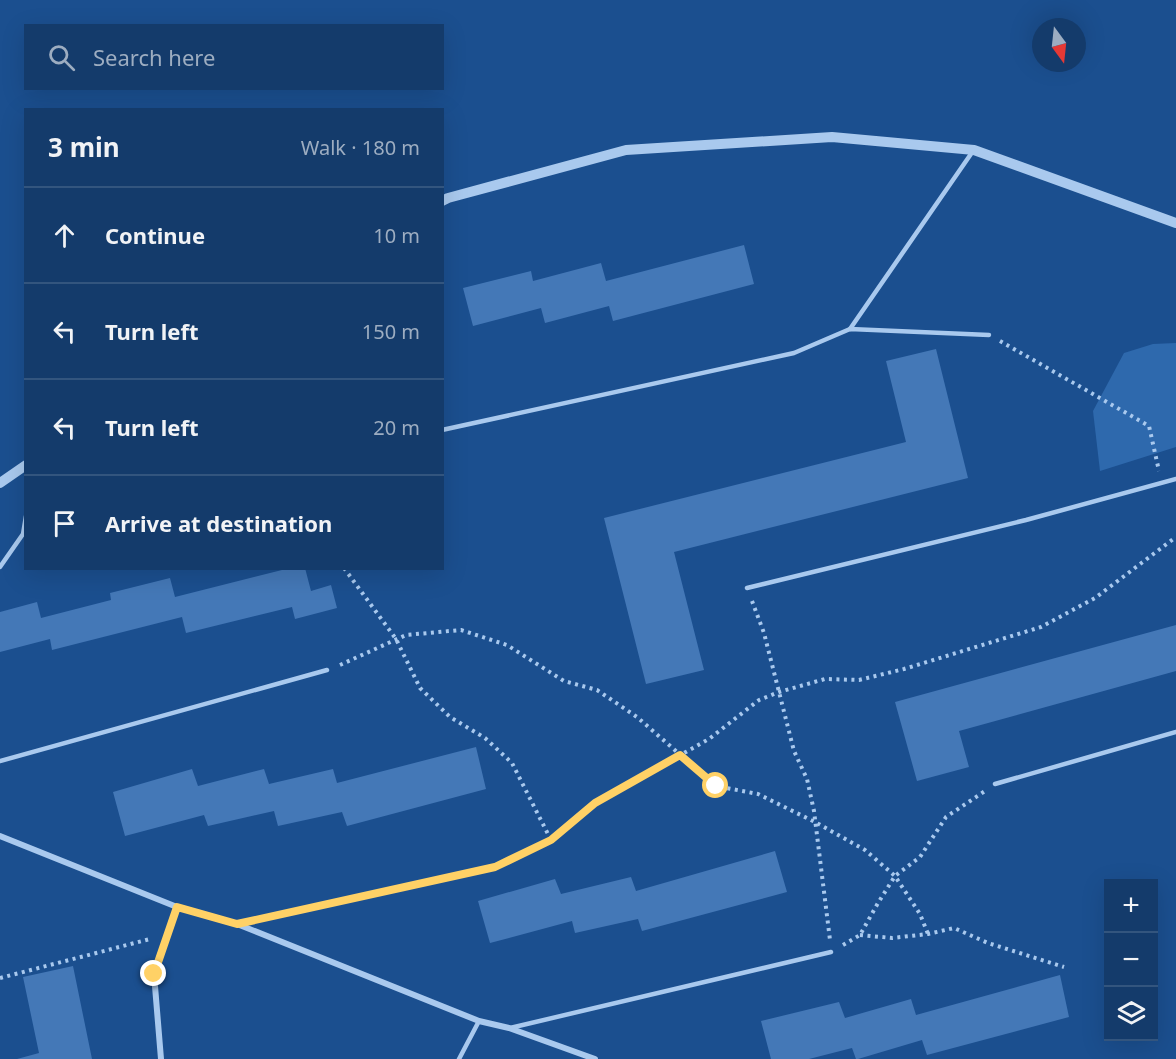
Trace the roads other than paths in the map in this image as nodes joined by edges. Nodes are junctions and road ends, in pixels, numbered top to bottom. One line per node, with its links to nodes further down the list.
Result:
1 (974, 150): 2 (street); 3 (street); 4 (lane)
2 (444, 200)
3 (1176, 223)
4 (850, 329): 5 (lane); 6 (lane)
5 (989, 335)
6 (444, 430)
7 (24, 466): 9 (street)
8 (1176, 479): 12 (lane)
9 (0, 483)
10 (24, 534): 11 (lane)
11 (0, 567)
12 (747, 588)
13 (327, 670): 15 (lane)
14 (1176, 732): 16 (lane)
15 (0, 761)
16 (995, 784)
17 (0, 836): 19 (street)
18 (495, 867): 20 (lane)
19 (177, 907): 20 (street); 24 (street)
20 (237, 924): 22 (street)
21 (831, 952): 23 (lane)
22 (479, 1021): 23 (street); 25 (lane)
23 (509, 1028): 26 (street)
24 (161, 1059)
25 (459, 1059)
26 (595, 1059)

